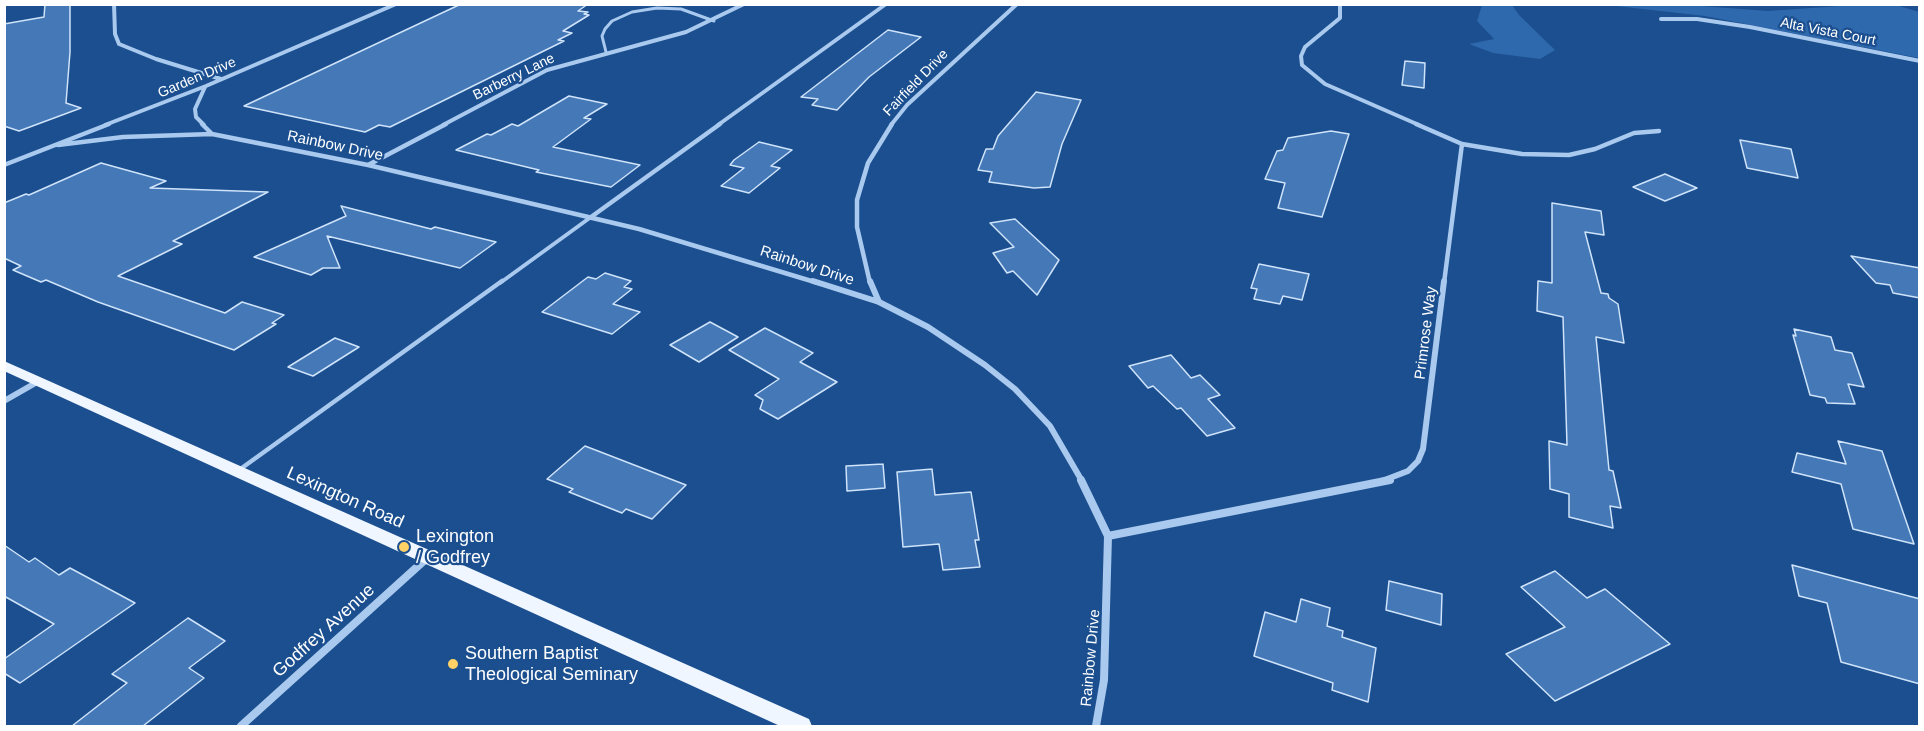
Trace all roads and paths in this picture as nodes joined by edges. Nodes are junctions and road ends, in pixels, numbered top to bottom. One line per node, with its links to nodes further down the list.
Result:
1 (114, 4): 11 (street)
2 (396, 4): 11 (street, Garden Drive)
3 (744, 4): 8 (street, Barberry Lane)
4 (886, 4): 19 (street)
5 (1017, 4): 20 (street, Fairfield Drive)
6 (1340, 4): 15 (street)
7 (1661, 19): 10 (street, Alta Vista Court)
8 (714, 21): 9 (street, Barberry Lane); 9 (lane)
9 (606, 52): 18 (street, Barberry Lane)
10 (1920, 61)
11 (221, 79): 12 (street, Garden Drive)
12 (206, 86): 14 (street); 16 (street, Garden Drive)
13 (1659, 131): 15 (street)
14 (212, 134): 16 (street, Rainbow Drive); 18 (street, Rainbow Drive)
15 (1462, 144): 25 (street, Primrose Way)
16 (58, 145): 17 (street, Garden Drive)
17 (4, 165)
18 (368, 165): 19 (street, Rainbow Drive)
19 (591, 217): 20 (street, Rainbow Drive); 24 (lane)
20 (879, 302): 25 (street, Rainbow Drive)
21 (4, 365): 22 (main road, Lexington Road)
22 (39, 381): 23 (street); 24 (main road, Lexington Road)
23 (4, 401)
24 (237, 471): 26 (main road, Lexington Road)
25 (1108, 536): 29 (street, Rainbow Drive)
26 (428, 558): 27 (street, Godfrey Avenue); 28 (main road, Lexington Road)
27 (241, 726)
28 (801, 726)
29 (1096, 726)

